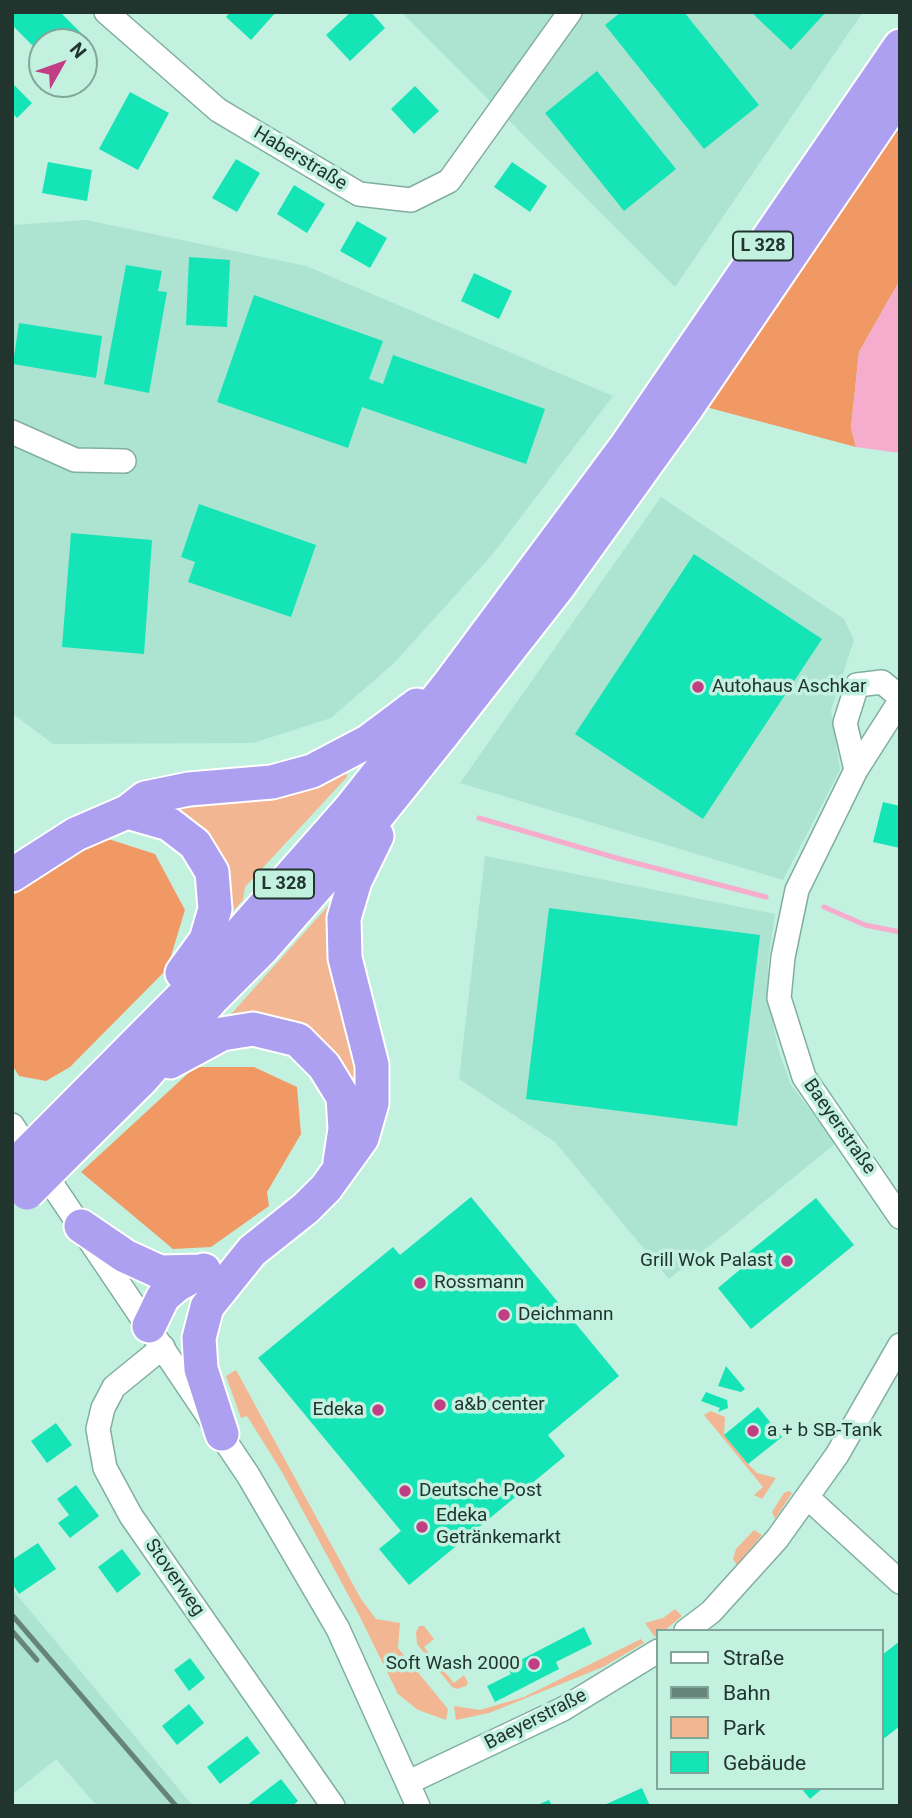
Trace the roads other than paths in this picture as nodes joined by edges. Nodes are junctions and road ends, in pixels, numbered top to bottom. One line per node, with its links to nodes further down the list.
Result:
1 (106, 12): 2 (street, Haberstraße)
2 (570, 12)
3 (900, 46): 7 (highway, L 328)
4 (900, 94): 9 (highway, L 328)
5 (12, 432): 6 (street)
6 (124, 461)
7 (449, 684): 11 (highway); 13 (highway, L 328)
8 (900, 699): 10 (street, Baeyerstraße); 10 (street, Baeyerstraße)
9 (443, 734): 14 (highway, L 328); 17 (highway)
10 (856, 770): 19 (street, Baeyerstraße)
11 (127, 811): 12 (highway); 13 (highway)
12 (12, 875)
13 (109, 1074): 16 (highway, L 328)
14 (141, 1080): 16 (highway, L 328); 17 (highway)
15 (12, 1125): 20 (street)
16 (54, 1147): 18 (highway, L 328, bridge)
17 (339, 1171): 21 (highway)
18 (17, 1189)
19 (897, 1208)
20 (81, 1226): 21 (highway); 22 (street)
21 (207, 1286): 22 (highway); 24 (highway)
22 (156, 1336): 24 (street); 30 (street, Stoverweg)
23 (900, 1345): 25 (street)
24 (222, 1434): 29 (street)
25 (807, 1497): 26 (street); 27 (street)
26 (900, 1582)
27 (688, 1629)
28 (656, 1652): 29 (street, Baeyerstraße)
29 (409, 1782): 31 (street)
30 (333, 1806)
31 (418, 1806)

